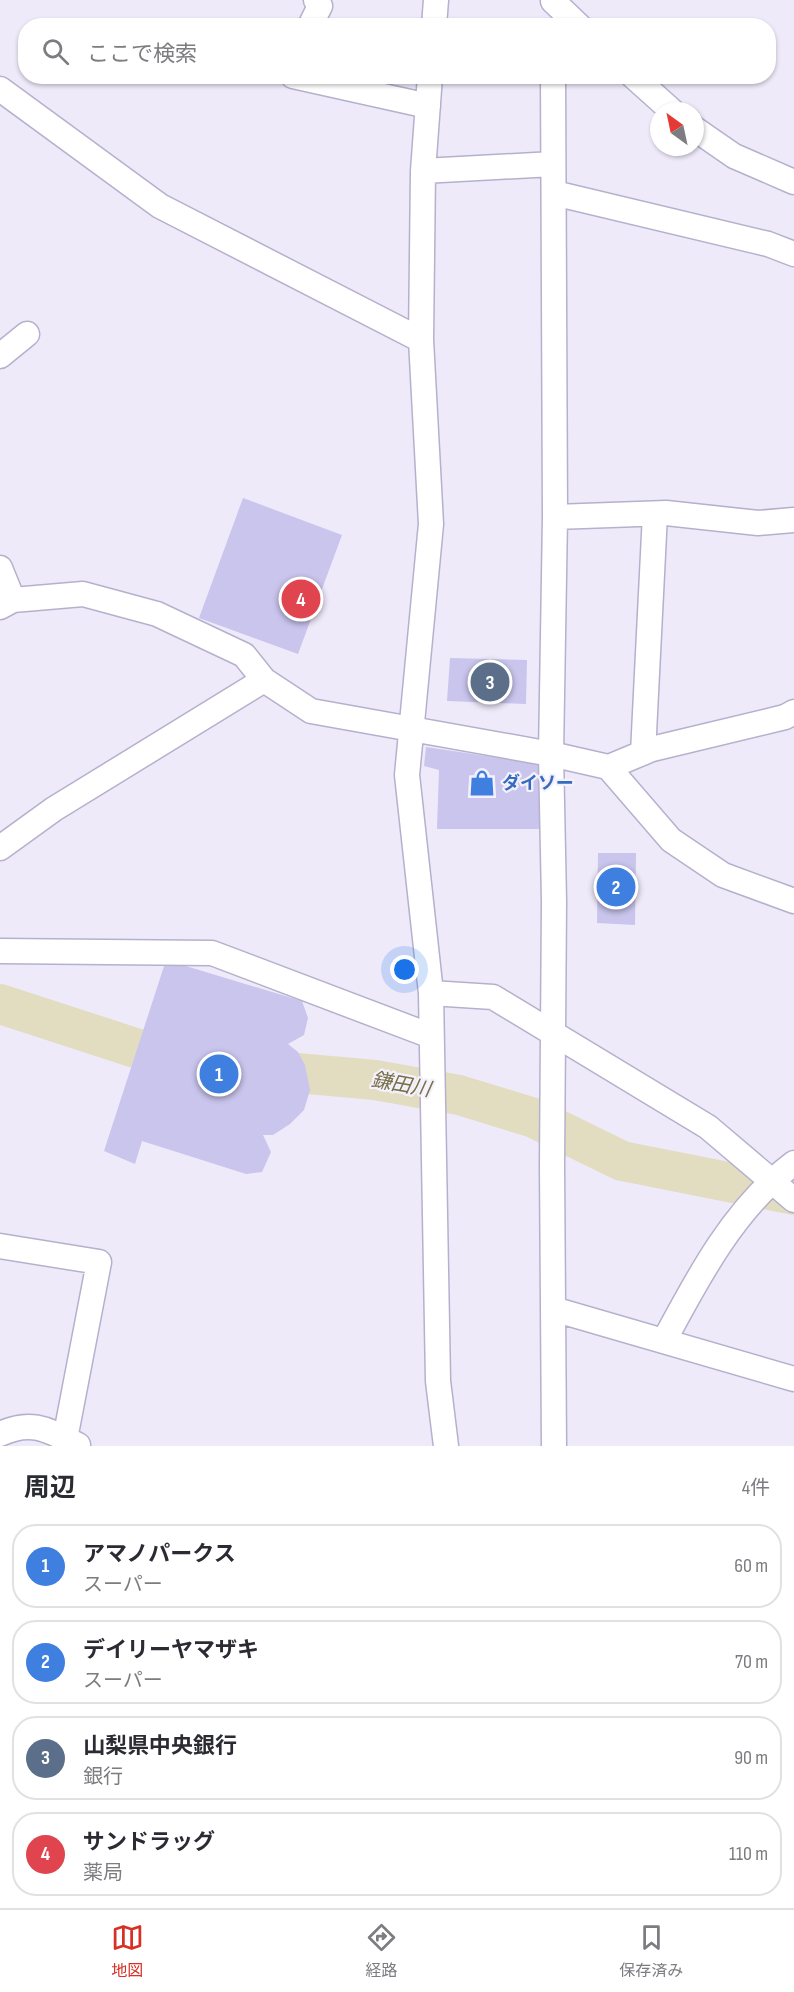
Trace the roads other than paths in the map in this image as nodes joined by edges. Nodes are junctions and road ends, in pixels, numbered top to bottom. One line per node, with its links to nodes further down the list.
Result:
1 (316, 0): 4 (street)
2 (436, 0): 5 (street)
3 (553, 1): 6 (street); 7 (street)
4 (314, 18)
5 (435, 18)
6 (553, 18)
7 (571, 18)
8 (329, 84): 14 (street)
9 (429, 84): 14 (street)
10 (553, 84): 16 (street)
11 (642, 84): 13 (street)
12 (0, 89): 22 (street)
13 (662, 102)
14 (428, 106): 17 (street)
15 (704, 135): 18 (street)
16 (553, 164): 17 (street); 19 (street)
17 (423, 171): 22 (street)
18 (794, 182)
19 (554, 192): 20 (street); 25 (street)
20 (794, 254)
21 (27, 334): 23 (street)
22 (421, 340): 31 (street)
23 (0, 356)
24 (655, 514): 25 (street); 26 (street); 33 (street)
25 (555, 517): 32 (street)
26 (794, 520)
27 (0, 568): 28 (street)
28 (7, 604): 29 (street)
29 (264, 680): 31 (street); 35 (street)
30 (794, 712): 33 (street)
31 (410, 729): 32 (street); 38 (street)
32 (551, 753): 34 (street); 40 (street)
33 (643, 753): 34 (street)
34 (609, 767): 36 (street)
35 (0, 848)
36 (794, 901)
37 (0, 951): 39 (street)
38 (431, 993): 39 (street); 40 (street)
39 (431, 1036): 50 (street)
40 (554, 1036): 42 (street); 45 (street)
41 (794, 1163): 42 (street)
42 (771, 1180): 43 (street); 46 (street)
43 (794, 1200)
44 (0, 1246): 49 (street)
45 (553, 1309): 46 (street); 51 (street)
46 (664, 1341): 47 (street)
47 (794, 1379)
48 (0, 1434): 49 (street)
49 (73, 1442)
50 (446, 1446)
51 (554, 1446)

